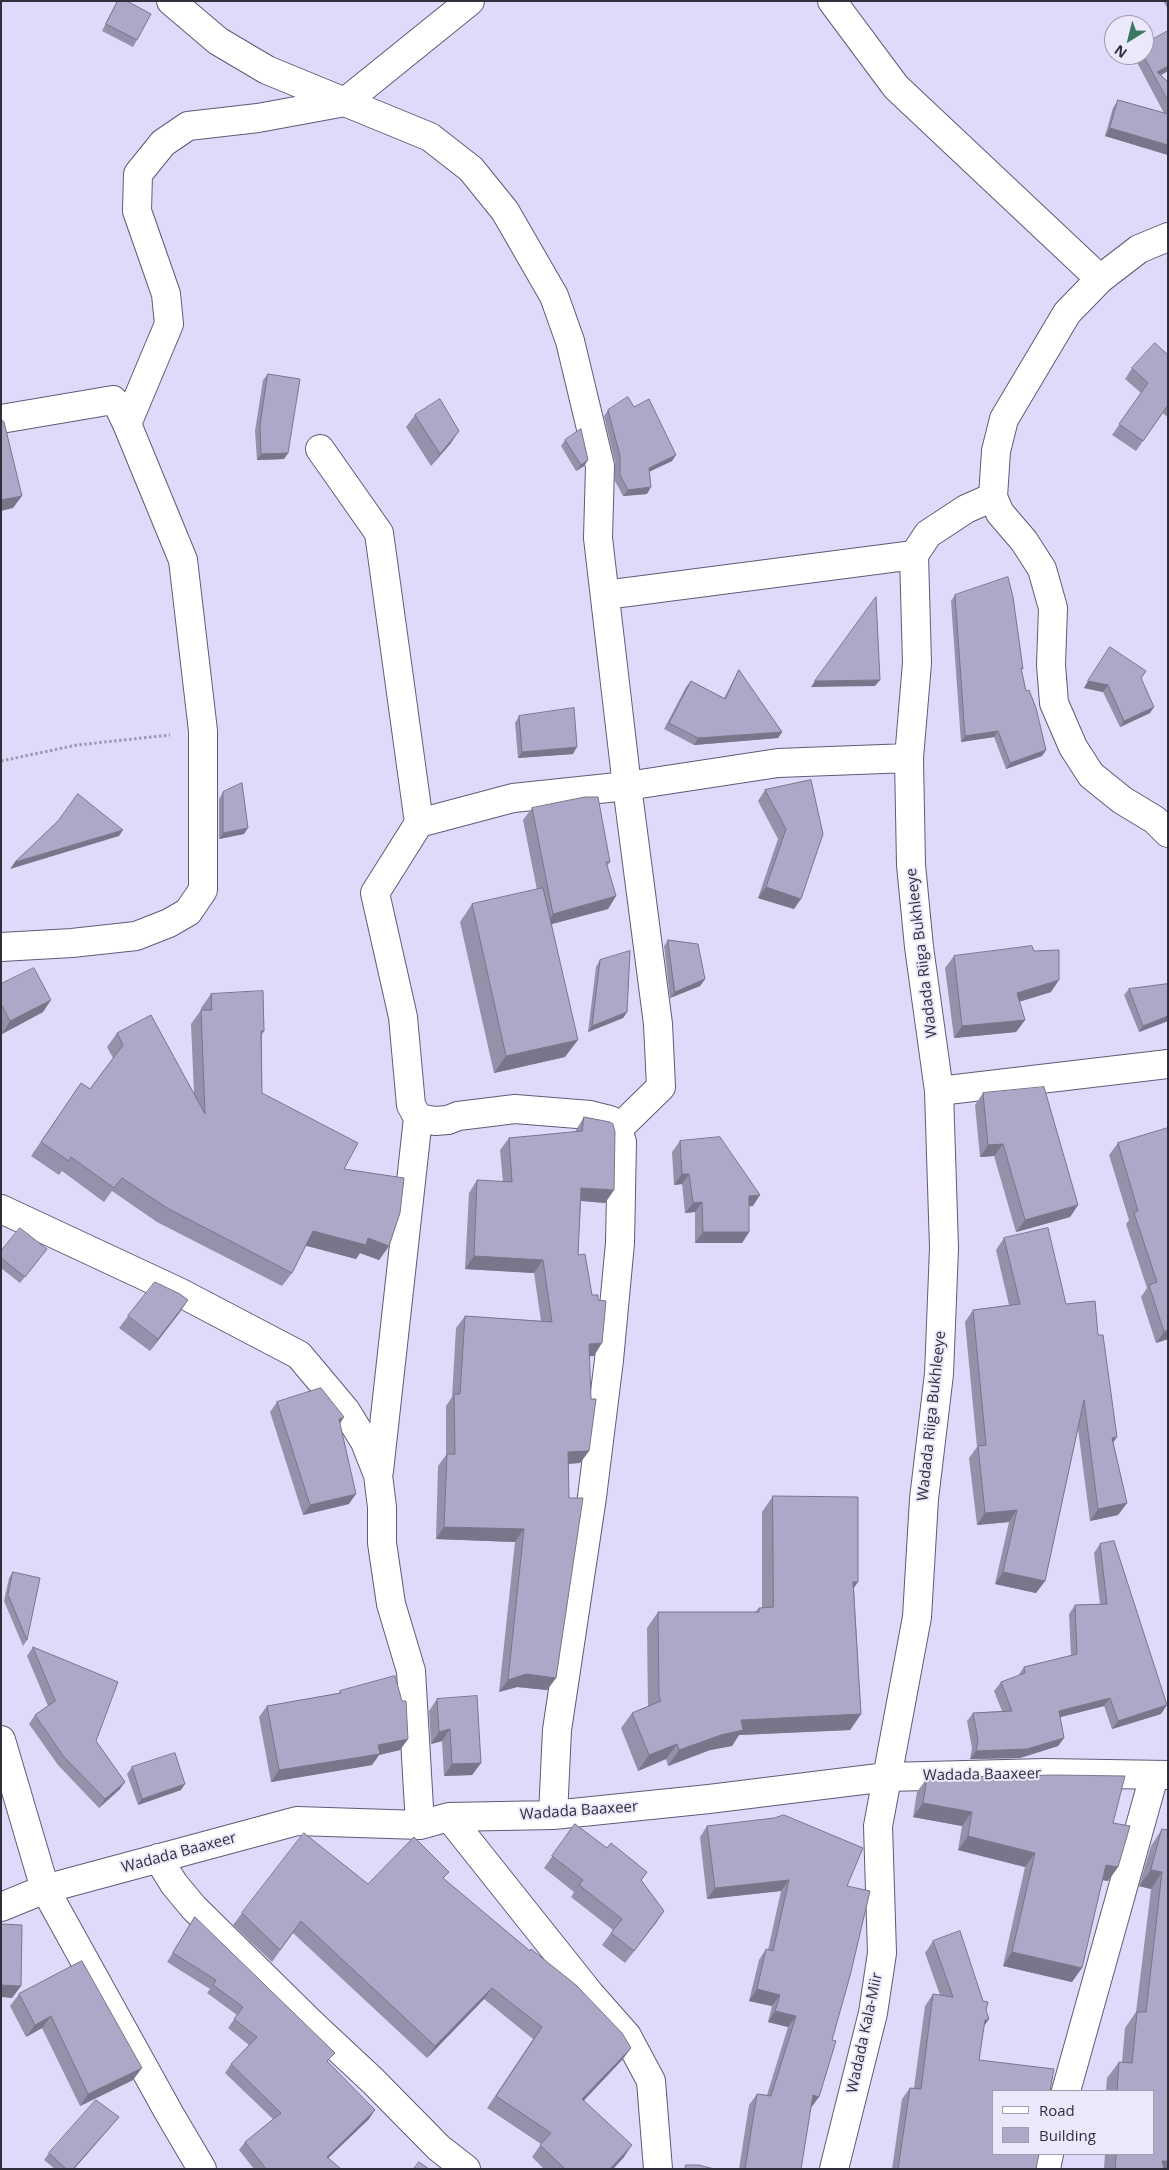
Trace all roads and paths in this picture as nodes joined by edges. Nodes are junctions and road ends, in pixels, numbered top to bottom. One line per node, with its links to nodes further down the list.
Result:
1 (172, 1): 4 (street)
2 (470, 1): 4 (street)
3 (832, 1): 6 (street)
4 (345, 102): 8 (street); 12 (street)
5 (1168, 237): 6 (street)
6 (1100, 279): 10 (street)
7 (1, 420): 8 (street)
8 (127, 424): 13 (street)
9 (320, 449): 17 (street)
10 (992, 496): 11 (street); 18 (street)
11 (914, 554): 12 (street); 14 (street, Wadada Riiga Bukhleeye)
12 (605, 595): 16 (street)
13 (203, 731): 15 (path); 19 (street)
14 (909, 758): 16 (street); 21 (street, Wadada Riiga Bukhleeye)
15 (1, 761)
16 (626, 786): 17 (street); 23 (street)
17 (419, 823): 22 (street)
18 (1168, 833)
19 (1, 947)
20 (1168, 1064): 21 (street)
21 (939, 1091): 28 (street, Wadada Riiga Bukhleeye)
22 (418, 1118): 23 (street); 25 (street)
23 (618, 1129): 29 (street)
24 (1, 1209): 25 (street)
25 (378, 1475): 31 (street)
26 (1, 1740): 33 (street)
27 (1161, 1776): 28 (street, Wadada Baaxeer); 35 (street)
28 (887, 1777): 29 (street, Wadada Baaxeer); 40 (street, Wadada Kala-Miir)
29 (553, 1815): 30 (street, Wadada Baaxeer)
30 (449, 1818): 31 (street, Wadada Baaxeer); 39 (street)
31 (420, 1825): 32 (street, Wadada Baaxeer)
32 (158, 1858): 33 (street, Wadada Baaxeer); 38 (street)
33 (46, 1888): 34 (street, Wadada Baaxeer); 37 (street)
34 (1, 1907)
35 (1066, 2090)
36 (1049, 2155): 41 (street)
37 (202, 2169)
38 (466, 2169)
39 (658, 2169)
40 (834, 2169)
41 (1046, 2169)

